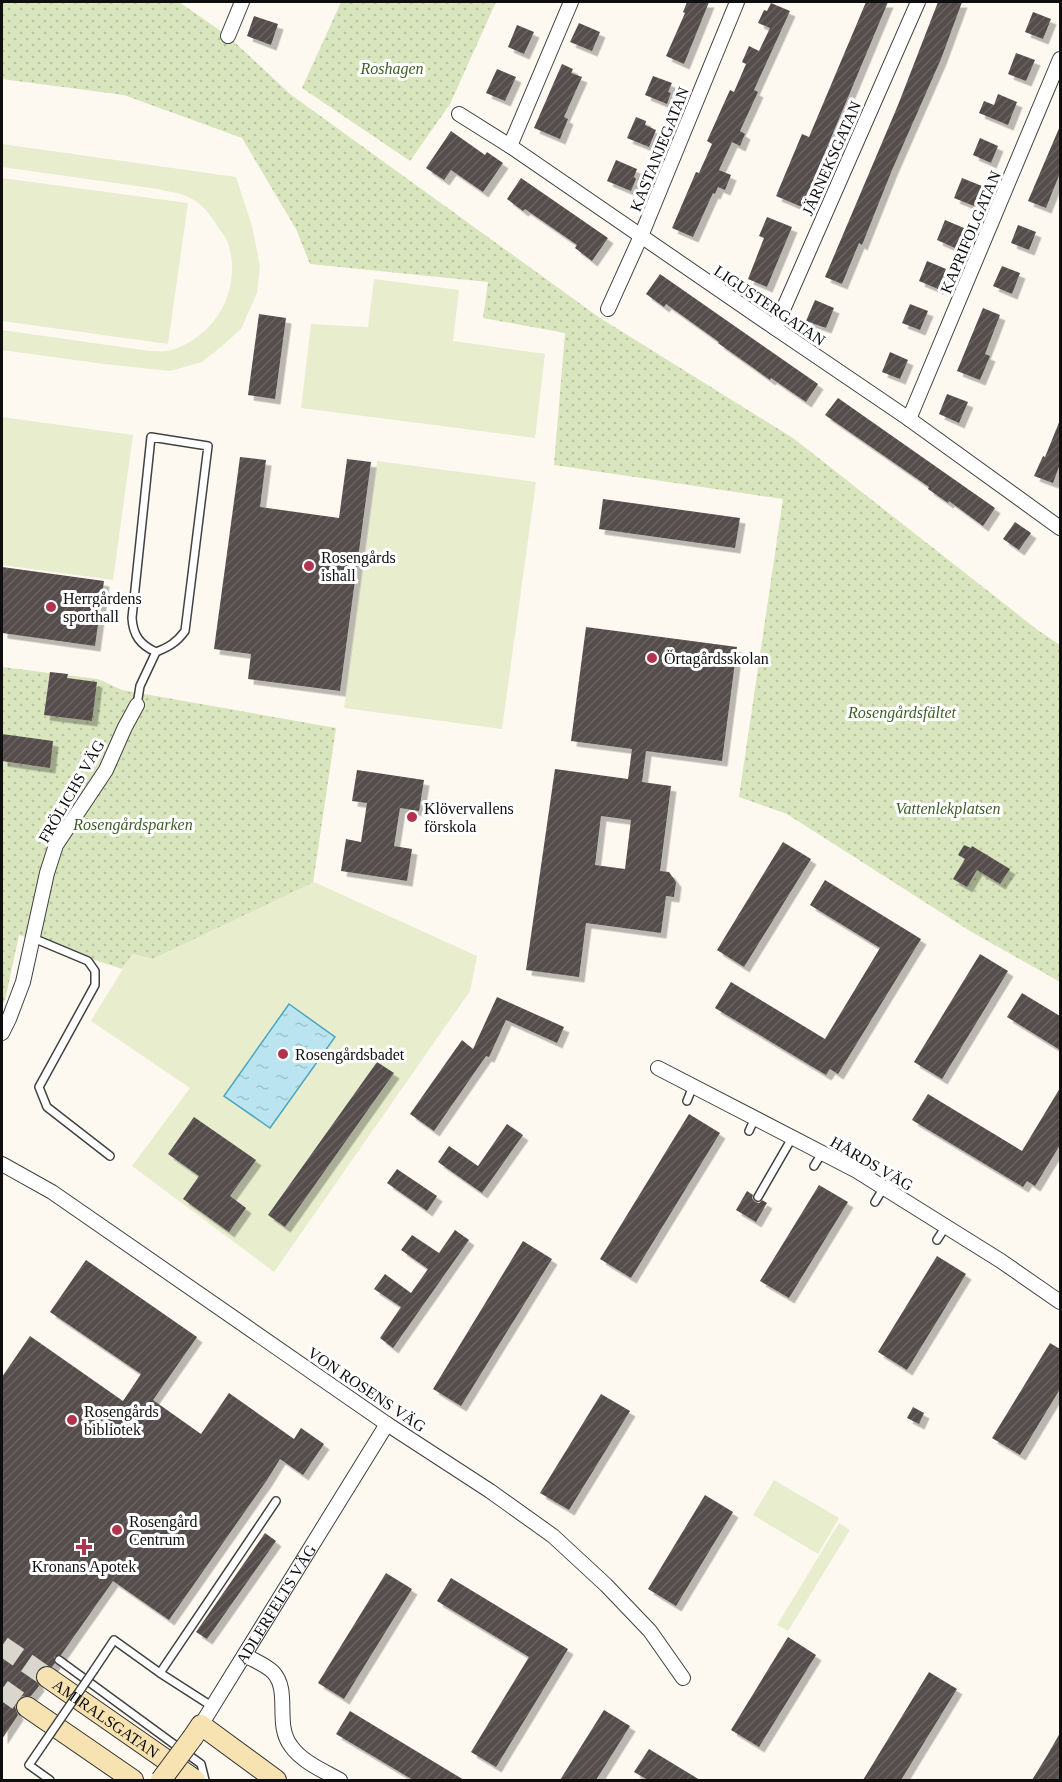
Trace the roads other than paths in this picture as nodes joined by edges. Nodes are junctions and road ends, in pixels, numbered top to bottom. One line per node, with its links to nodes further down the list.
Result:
1 (242, 2): 5 (street)
2 (571, 2): 8 (street)
3 (737, 2): 9 (street, KASTANJEGATAN)
4 (918, 2): 11 (street, JÄRNEKSGATAN)
5 (228, 36)
6 (1060, 59): 12 (street, KAPRIFOLGATAN)
7 (459, 114): 8 (street, LIGUSTERGATAN)
8 (510, 146): 9 (street, LIGUSTERGATAN)
9 (641, 236): 10 (street, KASTANJEGATAN); 11 (street, LIGUSTERGATAN)
10 (608, 309)
11 (775, 328): 12 (street, LIGUSTERGATAN)
12 (909, 418): 13 (street, LIGUSTERGATAN)
13 (1060, 528)
14 (156, 652): 14 (lane); 15 (lane)
15 (137, 705): 16 (street, FRÖLICHS VÄG)
16 (33, 938): 17 (street, FRÖLICHS VÄG); 23 (lane)
17 (2, 1033)
18 (658, 1068): 19 (street, HÅRDS VÄG)
19 (693, 1086): 20 (lane); 21 (street, HÅRDS VÄG)
20 (687, 1101)
21 (792, 1138): 22 (street, HÅRDS VÄG); 27 (lane)
22 (822, 1153): 25 (lane); 26 (street, HÅRDS VÄG)
23 (110, 1156)
24 (2, 1164): 32 (street, VON ROSENS VÄG)
25 (814, 1166)
26 (884, 1187): 28 (lane); 29 (street, HÅRDS VÄG)
27 (758, 1197)
28 (875, 1202)
29 (946, 1226): 30 (lane); 31 (street, HÅRDS VÄG)
30 (937, 1240)
31 (1060, 1302)
32 (387, 1424): 34 (street, ADLERFELTS VÄG); 38 (street, VON ROSENS VÄG)
33 (276, 1501): 36 (lane)
34 (245, 1655): 40 (street, ADLERFELTS VÄG); 48 (street)
35 (59, 1660): 46 (lane)
36 (160, 1673): 40 (lane); 42 (lane, bridge)
37 (46, 1677): 45 (main road, AMIRALSGATAN)
38 (683, 1678)
39 (27, 1707): 43 (main road)
40 (213, 1707): 41 (street, ADLERFELTS VÄG)
41 (197, 1731): 44 (main road, ADLERFELTS VÄG, bridge); 47 (main road)
42 (50, 1780)
43 (133, 1780)
44 (161, 1780)
45 (195, 1780)
46 (206, 1780)
47 (276, 1780)
48 (340, 1780)

